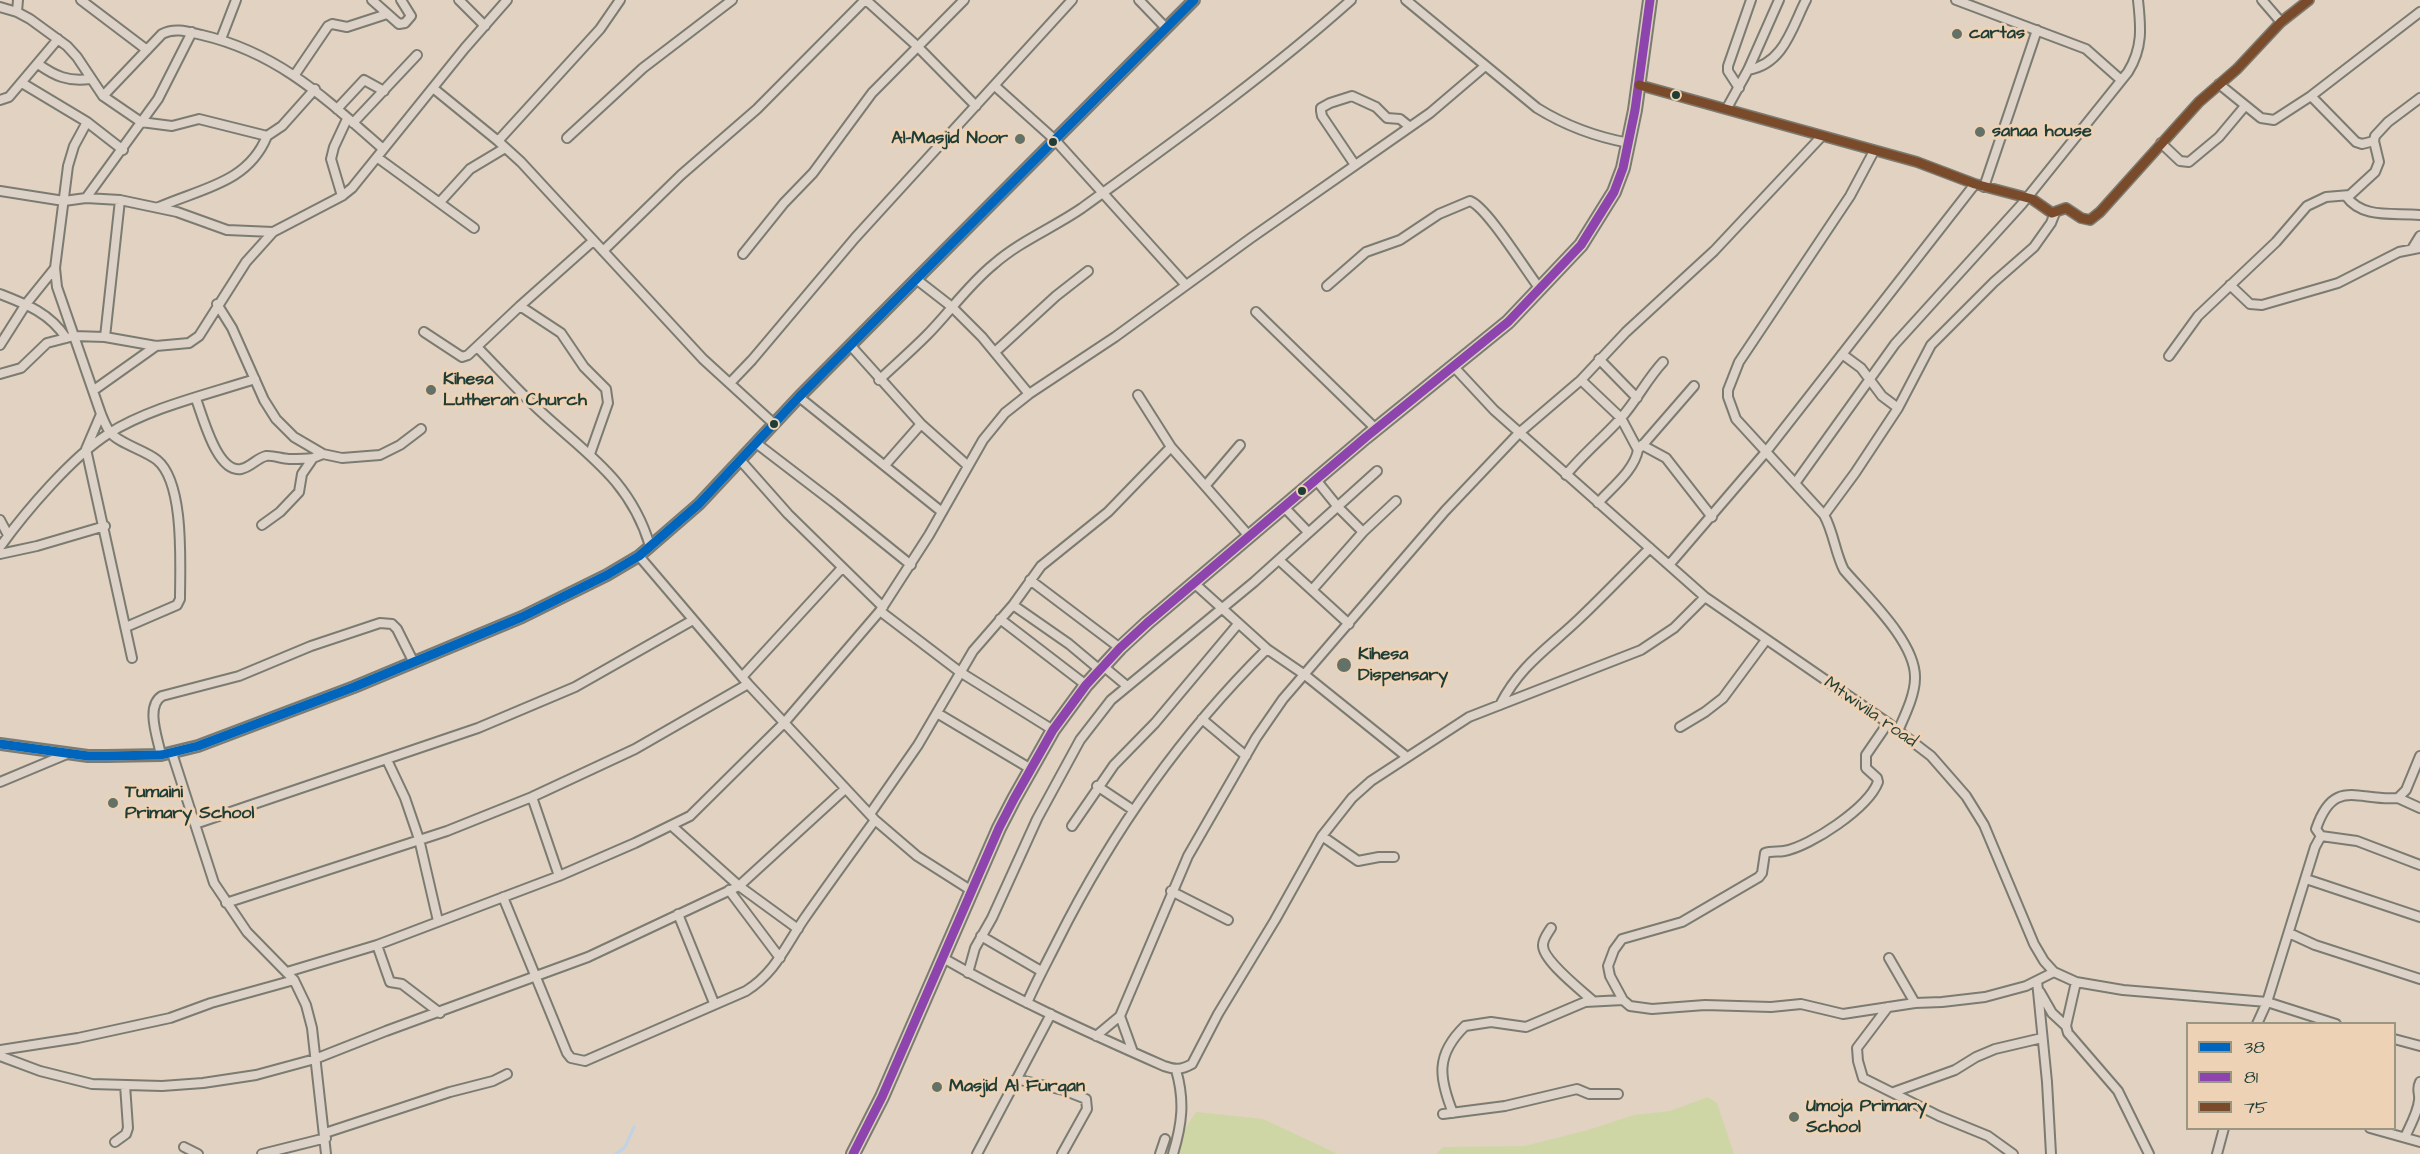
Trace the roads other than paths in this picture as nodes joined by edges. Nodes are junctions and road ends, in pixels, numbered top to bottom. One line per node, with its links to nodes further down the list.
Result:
1 (81, 0): 37 (street)
2 (236, 0): 35 (street)
3 (372, 0): 28 (street)
4 (401, 0): 28 (street)
5 (459, 0): 30 (street)
6 (507, 0): 30 (street)
7 (620, 0): 69 (street)
8 (732, 0): 67 (street)
9 (866, 0): 36 (street); 98 (street)
10 (964, 0): 36 (street)
11 (1072, 0): 48 (street)
12 (1139, 0): 31 (street)
13 (1194, 0): 31 (street)
14 (1351, 0): 82 (street)
15 (1406, 0): 40 (street)
16 (1650, 0): 47 (highway)
17 (1751, 0): 50 (street)
18 (1779, 0): 41 (street)
19 (1806, 0): 41 (street)
20 (1956, 0): 24 (street)
21 (2138, 0): 44 (street)
22 (2262, 0): 29 (street)
23 (2309, 0): 29 (street)
24 (1970, 3): 32 (street)
25 (17, 4): 26 (street); 34 (street)
26 (0, 6)
27 (2420, 12): 54 (street)
28 (387, 14): 42 (street)
29 (2281, 22): 46 (street)
30 (485, 26): 49 (street)
31 (1166, 28): 68 (street)
32 (2037, 30): 44 (street); 80 (street)
33 (192, 32): 35 (street); 37 (street); 63 (street)
34 (58, 39): 39 (street); 43 (street)
35 (221, 39): 42 (street)
36 (917, 46): 57 (street); 99 (street)
37 (147, 50): 53 (street)
38 (417, 55): 52 (street)
39 (38, 63): 43 (street); 45 (street)
40 (1485, 67): 64 (street); 71 (street)
41 (1748, 70): 50 (street)
42 (294, 76): 51 (street)
43 (90, 79): 53 (street)
44 (2121, 80): 86 (street)
45 (22, 83): 56 (street); 62 (street)
46 (2219, 84): 58 (street); 72 (street)
47 (1639, 85): 59 (street); 71 (highway)
48 (996, 86): 57 (street); 68 (street)
49 (433, 88): 69 (street); 74 (street)
50 (1739, 88): 59 (street)
51 (315, 89): 60 (street); 65 (street)
52 (384, 91): 60 (street); 61 (street)
53 (103, 96): 63 (street)
54 (2311, 96): 58 (street); 70 (street)
55 (2420, 98): 70 (street)
56 (0, 100)
57 (976, 105): 131 (street)
58 (2246, 106): 72 (street)
59 (1727, 108): 66 (street)
60 (337, 109): 61 (street)
61 (350, 121): 74 (street); 83 (street)
62 (87, 122): 75 (street); 88 (street)
63 (141, 122): 65 (street); 75 (street)
64 (1410, 128): 78 (street); 78 (street)
65 (267, 136): 90 (street)
66 (1821, 137): 76 (street); 123 (street)
67 (567, 138)
68 (1055, 140): 82 (street); 102 (street)
69 (498, 141): 73 (street)
70 (2374, 141): 84 (street)
71 (1629, 143): 106 (highway)
72 (2161, 143): 91 (street)
73 (505, 148): 89 (street); 96 (street)
74 (383, 149): 77 (street)
75 (123, 150): 85 (street)
76 (1874, 151): 79 (street); 153 (street)
77 (378, 158): 83 (street); 89 (street)
78 (1355, 165): 103 (street)
79 (1975, 184): 80 (street); 121 (street)
80 (1984, 187): 86 (street)
81 (0, 191): 88 (street)
82 (1101, 192): 103 (street); 111 (street)
83 (342, 196): 94 (street)
84 (2346, 196): 92 (street); 104 (street)
85 (86, 198): 87 (street); 88 (street)
86 (2025, 198): 91 (street); 127 (street)
87 (120, 200): 90 (street); 115 (street)
88 (64, 201): 100 (street)
89 (440, 202): 93 (street)
90 (159, 207): 94 (street)
91 (2055, 213): 139 (street)
92 (2420, 214)
93 (474, 228)
94 (273, 232): 109 (street)
95 (2420, 236): 97 (street)
96 (593, 241): 98 (street); 110 (street)
97 (2416, 248): 104 (street)
98 (603, 251): 131 (street)
99 (743, 254)
100 (55, 268): 108 (street); 114 (street)
101 (1088, 271): 120 (street)
102 (916, 279): 111 (street); 118 (street)
103 (1185, 284): 134 (street)
104 (2230, 285): 122 (street)
105 (1327, 286): 106 (street)
106 (1540, 288): 125 (highway)
107 (0, 294): 108 (street)
108 (26, 304): 114 (street); 116 (street)
109 (217, 304): 117 (street); 128 (street)
110 (520, 306): 119 (street); 155 (street)
111 (952, 307): 120 (street); 129 (street)
112 (1256, 312): 145 (street)
113 (424, 332): 119 (street)
114 (70, 337): 115 (street); 126 (street); 133 (street)
115 (105, 337): 117 (street)
116 (0, 345)
117 (156, 346): 133 (street)
118 (851, 346): 129 (street); 136 (street)
119 (477, 347): 155 (street)
120 (995, 352): 134 (street)
121 (1842, 354): 127 (street); 153 (street)
122 (2169, 356)
123 (1599, 359): 130 (street); 137 (street)
124 (1663, 362): 137 (street)
125 (1454, 367): 145 (highway); 147 (street, Mtwivila road)
126 (0, 374)
127 (1870, 378): 139 (street); 163 (street)
128 (255, 379): 138 (street); 154 (street)
129 (879, 380): 143 (street)
130 (1581, 380): 141 (street); 147 (street)
131 (730, 383): 142 (street)
132 (1694, 386): 151 (street)
133 (94, 390): 140 (street)
134 (1029, 394): 159 (street)
135 (1138, 395): 150 (street)
136 (799, 397): 142 (street); 158 (street)
137 (1637, 398): 141 (street)
138 (196, 399): 146 (street); 156 (street)
139 (1898, 408): 170 (street)
140 (101, 414): 146 (street); 152 (street)
141 (1621, 418): 151 (street); 161 (street)
142 (773, 423): 148 (street)
143 (921, 424): 158 (street); 159 (street)
144 (421, 429): 154 (street)
145 (1376, 429): 162 (highway)
146 (110, 433): 152 (street); 199 (street)
147 (1519, 433): 161 (street, Mtwivila road); 198 (street)
148 (756, 443): 157 (street); 185 (street)
149 (1240, 445): 164 (street)
150 (1171, 447): 164 (street); 188 (street)
151 (1640, 448): 166 (street); 171 (street)
152 (86, 449): 174 (street); 177 (street)
153 (1765, 453): 163 (street); 171 (street)
154 (322, 454): 156 (street)
155 (590, 454): 179 (street)
156 (313, 458): 173 (street)
157 (741, 461): 179 (street); 187 (street)
158 (885, 465): 169 (street)
159 (967, 465): 169 (street)
160 (1377, 471): 168 (street)
161 (1566, 474): 166 (street, Mtwivila road)
162 (1317, 481): 167 (highway); 168 (street)
163 (1796, 482): 170 (street)
164 (1206, 485): 178 (street)
165 (1396, 501): 176 (street)
166 (1598, 503): 181 (street, Mtwivila road)
167 (1284, 507): 175 (street); 178 (highway)
168 (1338, 507): 175 (street); 176 (street)
169 (942, 512): 185 (street)
170 (1824, 515): 218 (street)
171 (1712, 517): 186 (street)
172 (0, 520): 177 (street)
173 (262, 525)
174 (105, 526): 182 (street); 199 (street)
175 (1308, 532): 184 (street)
176 (1363, 532): 190 (street)
177 (8, 535): 180 (street)
178 (1250, 536): 189 (highway)
179 (650, 546): 183 (street)
180 (0, 547)
181 (1650, 548): 186 (street, Mtwivila road); 211 (street)
182 (0, 554)
183 (639, 556): 196 (street); 204 (street)
184 (1279, 560): 190 (street); 193 (street)
185 (910, 565): 194 (street)
186 (1669, 565): 191 (street, Mtwivila road)
187 (842, 568): 194 (street); 208 (street)
188 (1030, 580): 192 (street); 201 (street)
189 (1194, 584): 193 (street); 201 (highway)
190 (1312, 590): 198 (street)
191 (1705, 597): 200 (street, Mtwivila road); 211 (street)
192 (1013, 605): 195 (street); 205 (street)
193 (1221, 608): 197 (street); 210 (street)
194 (882, 609): 206 (street); 214 (street)
195 (1000, 619): 206 (street); 209 (street)
196 (693, 620): 208 (street); 226 (street)
197 (1239, 624): 202 (street); 229 (street)
198 (1349, 624): 207 (street)
199 (126, 627): 203 (street)
200 (1766, 640): 215 (street, Mtwivila road); 216 (street)
201 (1120, 648): 205 (highway)
202 (1267, 649): 207 (street); 213 (street)
203 (132, 658)
204 (413, 661): 221 (street); 222 (street)
205 (1102, 668): 209 (highway); 210 (street)
206 (960, 672): 212 (street); 217 (street)
207 (1305, 675): 223 (street); 225 (street)
208 (745, 680): 214 (street); 231 (street)
209 (1086, 685): 217 (highway)
210 (1127, 686): 259 (street)
211 (1500, 705): 225 (street)
212 (937, 713): 227 (street); 235 (street)
213 (1202, 719): 223 (street); 234 (street)
214 (784, 723): 230 (street); 237 (street)
215 (1888, 723): 218 (street, Mtwivila road); 274 (street)
216 (1680, 727)
217 (1053, 730): 227 (highway)
218 (1898, 731): 266 (street, Mtwivila road)
219 (0, 744): 220 (street)
220 (68, 753): 222 (street); 228 (street)
221 (172, 753): 222 (street); 236 (street)
222 (160, 755)
223 (1246, 756): 249 (street)
224 (2420, 756): 232 (street)
225 (1407, 757): 239 (street)
226 (387, 760): 236 (street); 241 (street)
227 (1031, 769): 248 (highway)
228 (0, 782)
229 (1097, 786): 234 (street); 238 (street)
230 (845, 789): 235 (street); 246 (street)
231 (532, 797): 241 (street); 244 (street)
232 (2398, 798): 233 (street); 240 (street)
233 (2420, 807)
234 (1133, 810): 264 (street)
235 (873, 817): 248 (street); 257 (street)
236 (195, 824): 251 (street)
237 (672, 826): 244 (street); 246 (street)
238 (1072, 826)
239 (1322, 836): 242 (street); 294 (street)
240 (2321, 836): 243 (street); 245 (street)
241 (419, 839): 251 (street); 255 (street)
242 (1394, 857)
243 (2420, 865)
244 (559, 876): 250 (street)
245 (2306, 879): 253 (street); 258 (street)
246 (739, 886): 247 (street); 257 (street)
247 (729, 890): 252 (street); 261 (street)
248 (972, 891): 262 (highway)
249 (1172, 891): 254 (street); 282 (street)
250 (502, 897): 255 (street); 268 (street)
251 (226, 903): 265 (street)
252 (678, 914): 268 (street); 276 (street)
253 (2420, 917)
254 (1228, 920)
255 (438, 921): 260 (street)
256 (1551, 928): 273 (street)
257 (798, 929): 261 (street)
258 (2289, 933): 269 (street); 275 (street)
259 (981, 936): 264 (street); 267 (street)
260 (377, 945): 265 (street); 280 (street)
261 (780, 958): 276 (street)
262 (943, 958): 267 (street); 314 (highway)
263 (1889, 958): 278 (street)
264 (1041, 971): 277 (street)
265 (287, 972): 270 (street)
266 (2054, 972): 271 (street, Mtwivila road); 272 (street)
267 (968, 973): 277 (street)
268 (535, 978): 276 (street); 280 (street)
269 (2420, 979)
270 (294, 980): 290 (street); 293 (street)
271 (2076, 982): 275 (street, Mtwivila road); 285 (street)
272 (2037, 984): 278 (street); 285 (street); 287 (street)
273 (1593, 1000): 274 (street); 301 (street)
274 (1623, 1000): 279 (street)
275 (2267, 1002): 283 (street); 284 (street, Mtwivila road)
276 (714, 1003)
277 (1028, 1003): 281 (street)
278 (1915, 1003): 279 (street)
279 (1888, 1007): 299 (street)
280 (440, 1013): 293 (street)
281 (1051, 1014): 286 (street); 296 (street)
282 (1120, 1016): 286 (street); 291 (street)
283 (2257, 1022)
284 (2333, 1022)
285 (2066, 1026): 321 (street)
286 (1096, 1036): 291 (street)
287 (2042, 1038): 299 (street); 320 (street)
288 (2396, 1040): 289 (street)
289 (2420, 1046)
290 (0, 1050)
291 (1133, 1052): 294 (street)
292 (0, 1056): 298 (street)
293 (315, 1059): 298 (street); 305 (street)
294 (1176, 1070): 318 (street)
295 (507, 1074): 305 (street)
296 (1016, 1079): 315 (street); 316 (street)
297 (2420, 1082): 306 (street)
298 (125, 1084): 308 (street)
299 (1894, 1092): 319 (street)
300 (1618, 1094): 301 (street)
301 (1453, 1113): 302 (street)
302 (1443, 1114)
303 (2223, 1130): 322 (street)
304 (2378, 1130): 306 (street)
305 (326, 1135): 312 (street); 313 (street)
306 (2405, 1137): 309 (street)
307 (1165, 1139): 317 (street)
308 (116, 1142)
309 (2420, 1142)
310 (184, 1147): 311 (street)
311 (198, 1154)
312 (262, 1154)
313 (326, 1154)
314 (853, 1154)
315 (977, 1154)
316 (1062, 1154)
317 (1160, 1154)
318 (1173, 1154)
319 (2013, 1154)
320 (2050, 1154)
321 (2149, 1154)
322 (2217, 1154)

